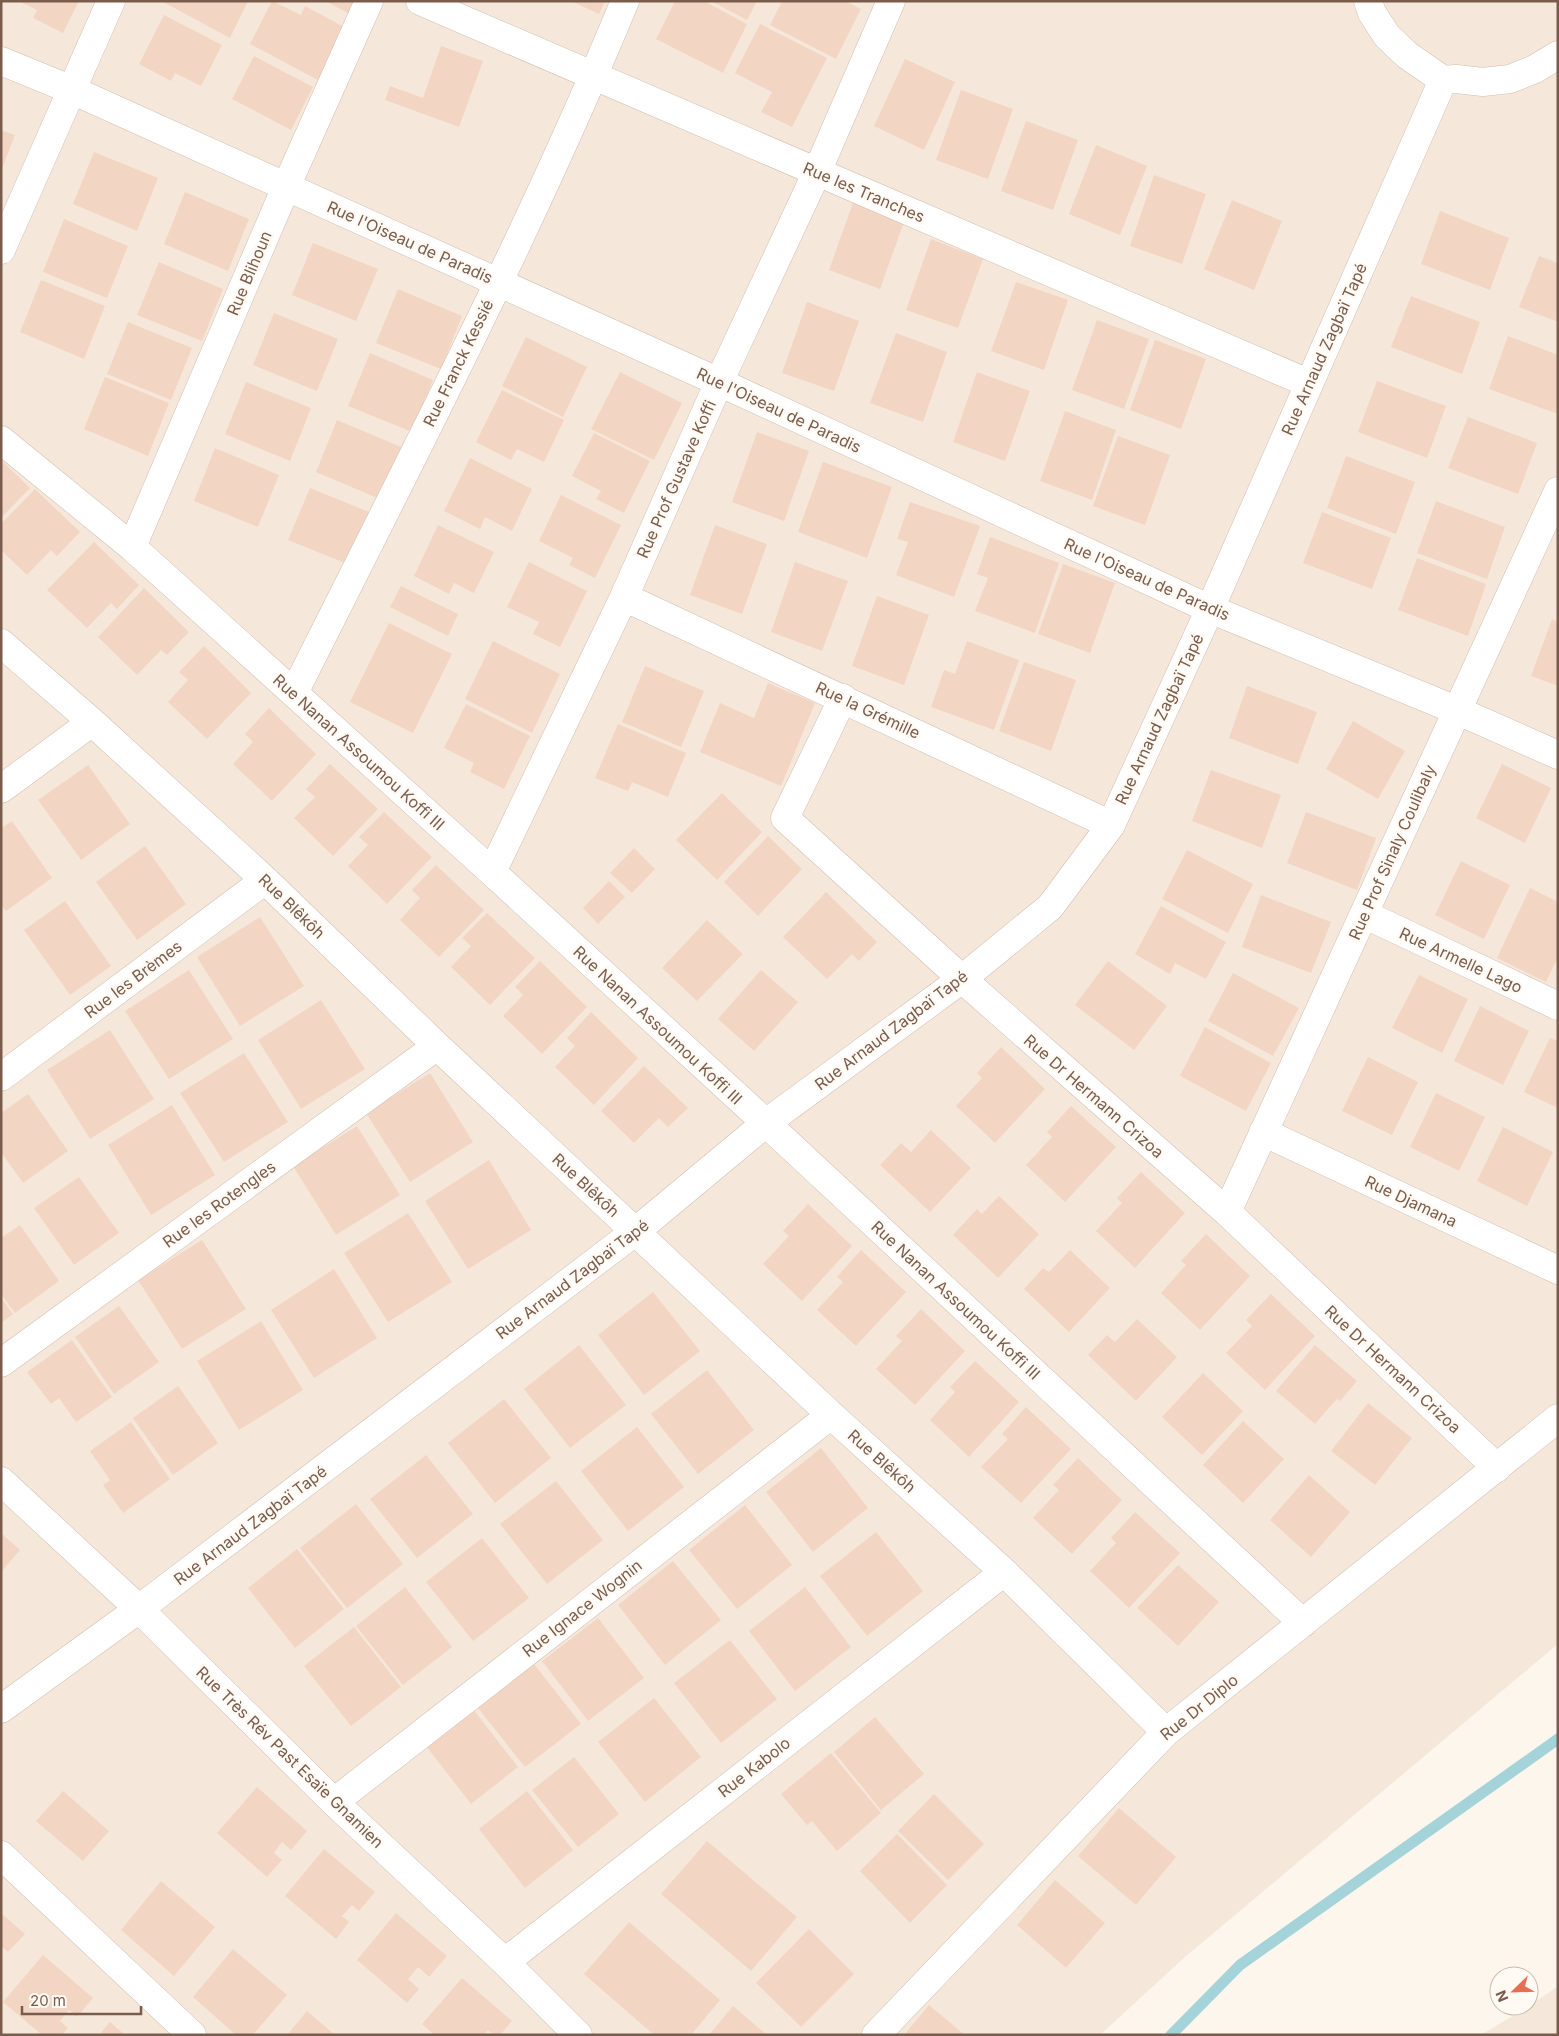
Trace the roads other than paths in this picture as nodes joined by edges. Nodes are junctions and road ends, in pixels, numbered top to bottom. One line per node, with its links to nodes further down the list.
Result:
1 (111, 1): 11 (street)
2 (369, 1): 13 (street, Rue Blihoun)
3 (420, 1): 9 (street, Rue les Tranches)
4 (625, 1): 9 (street, Rue Franck Kessié)
5 (890, 1): 12 (street, Rue Prof Gustave Koffi)
6 (1368, 1): 10 (street)
7 (1558, 55): 10 (street)
8 (1, 60): 11 (street, Rue l'Oiseau de Paradis)
9 (594, 75): 12 (street, Rue les Tranches); 15 (street, Rue Franck Kessié)
10 (1443, 80): 17 (street, Rue Arnaud Zagbaï Tapé)
11 (72, 90): 13 (street, Rue l'Oiseau de Paradis); 14 (street)
12 (817, 172): 16 (street, Rue Prof Gustave Koffi); 17 (street, Rue les Tranches)
13 (286, 187): 15 (street, Rue l'Oiseau de Paradis); 20 (street, Rue Blihoun)
14 (1, 250)
15 (498, 282): 16 (street, Rue l'Oiseau de Paradis); 24 (street, Rue Franck Kessié)
16 (719, 382): 21 (street, Rue Prof Gustave Koffi); 22 (street, Rue l'Oiseau de Paradis)
17 (1308, 383): 22 (street, Rue Arnaud Zagbaï Tapé)
18 (1, 440): 20 (street, Rue Nanan Assoumou Koffi III)
19 (1558, 491): 26 (street, Rue Prof Sinaly Coulibaly)
20 (132, 547): 24 (street, Rue Nanan Assoumou Koffi III)
21 (624, 597): 25 (street, Rue la Grémille); 31 (street, Rue Prof Gustave Koffi)
22 (1210, 608): 26 (street, Rue l'Oiseau de Paradis); 30 (street, Rue Arnaud Zagbaï Tapé)
23 (1, 643): 27 (street, Rue Blêkôh)
24 (294, 694): 31 (street, Rue Nanan Assoumou Koffi III)
25 (843, 698): 30 (street, Rue la Grémille); 34 (street, Rue Dr Hermann Crizoa)
26 (1456, 710): 28 (street, Rue l'Oiseau de Paradis); 33 (street, Rue Prof Sinaly Coulibaly)
27 (92, 722): 29 (street); 32 (street, Rue Blêkôh)
28 (1558, 755)
29 (1, 789)
30 (1111, 825): 34 (street, Rue Arnaud Zagbaï Tapé)
31 (492, 872): 38 (street, Rue Nanan Assoumou Koffi III)
32 (265, 880): 36 (street, Rue Blêkôh); 37 (street, Rue les Brèmes)
33 (1364, 914): 35 (street, Rue Armelle Lago); 39 (street, Rue Prof Sinaly Coulibaly)
34 (962, 979): 38 (street, Rue Arnaud Zagbaï Tapé); 40 (street, Rue Dr Hermann Crizoa)
35 (1558, 1006)
36 (437, 1046): 41 (street, Rue Blêkôh); 43 (street, Rue les Rotengles)
37 (1, 1077)
38 (766, 1124): 41 (street, Rue Arnaud Zagbaï Tapé); 50 (street, Rue Nanan Assoumou Koffi III)
39 (1263, 1132): 40 (street, Rue Prof Sinaly Coulibaly); 42 (street, Rue Djamana)
40 (1227, 1212): 46 (street, Rue Dr Hermann Crizoa)
41 (636, 1231): 44 (street, Rue Blêkôh); 49 (street, Rue Arnaud Zagbaï Tapé)
42 (1558, 1270)
43 (1, 1363)
44 (831, 1415): 48 (street, Rue Blêkôh); 53 (street, Rue Ignace Wognin)
45 (1558, 1418): 46 (street, Rue Dr Diplo)
46 (1497, 1468): 50 (street, Rue Dr Diplo)
47 (1, 1481): 49 (street, Rue Très Rév Past Esaïe Gnamien)
48 (1004, 1572): 52 (street, Rue Blêkôh); 55 (street, Rue Kabolo)
49 (139, 1609): 51 (street, Rue Arnaud Zagbaï Tapé); 53 (street, Rue Très Rév Past Esaïe Gnamien)
50 (1303, 1623): 52 (street, Rue Dr Diplo)
51 (1, 1709)
52 (1166, 1732): 58 (street, Rue Dr Diplo)
53 (334, 1802): 55 (street, Rue Très Rév Past Esaïe Gnamien)
54 (1, 1855): 56 (street)
55 (505, 1962): 57 (street, Rue Très Rév Past Esaïe Gnamien)
56 (192, 2035)
57 (578, 2035)
58 (876, 2035)

